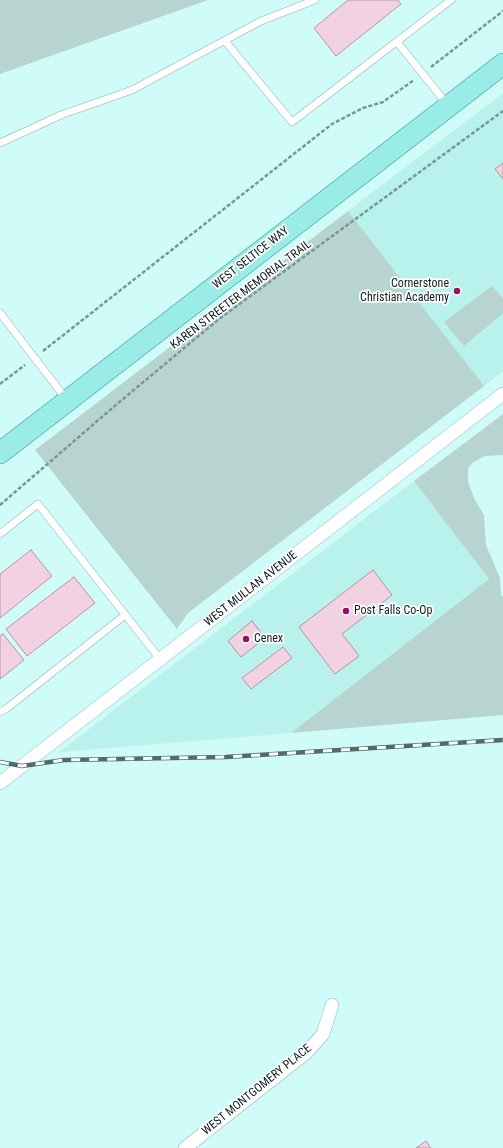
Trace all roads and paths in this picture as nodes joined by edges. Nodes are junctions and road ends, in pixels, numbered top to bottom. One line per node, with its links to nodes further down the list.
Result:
1 (315, 0): 4 (lane)
2 (452, 0): 5 (lane)
3 (503, 11): 7 (path)
4 (225, 41): 5 (lane); 10 (lane)
5 (397, 42): 7 (lane)
6 (503, 64): 8 (main road, WEST SELTICE WAY)
7 (422, 74): 8 (lane); 12 (path)
8 (448, 106): 15 (main road, WEST SELTICE WAY)
9 (503, 111): 17 (path, KAREN STREETER MEMORIAL TRAIL)
10 (0, 143)
11 (0, 313): 12 (lane)
12 (34, 357): 13 (path); 15 (lane)
13 (0, 384)
14 (503, 394): 20 (street, WEST MULLAN AVENUE)
15 (67, 401): 16 (main road, WEST SELTICE WAY)
16 (0, 453)
17 (0, 505)
18 (0, 534): 19 (lane)
19 (125, 615): 20 (lane); 21 (lane)
20 (160, 659): 22 (street, WEST MULLAN AVENUE)
21 (0, 712)
22 (0, 783)
23 (332, 1005): 24 (street, WEST MONTGOMERY PLACE)
24 (185, 1148)

